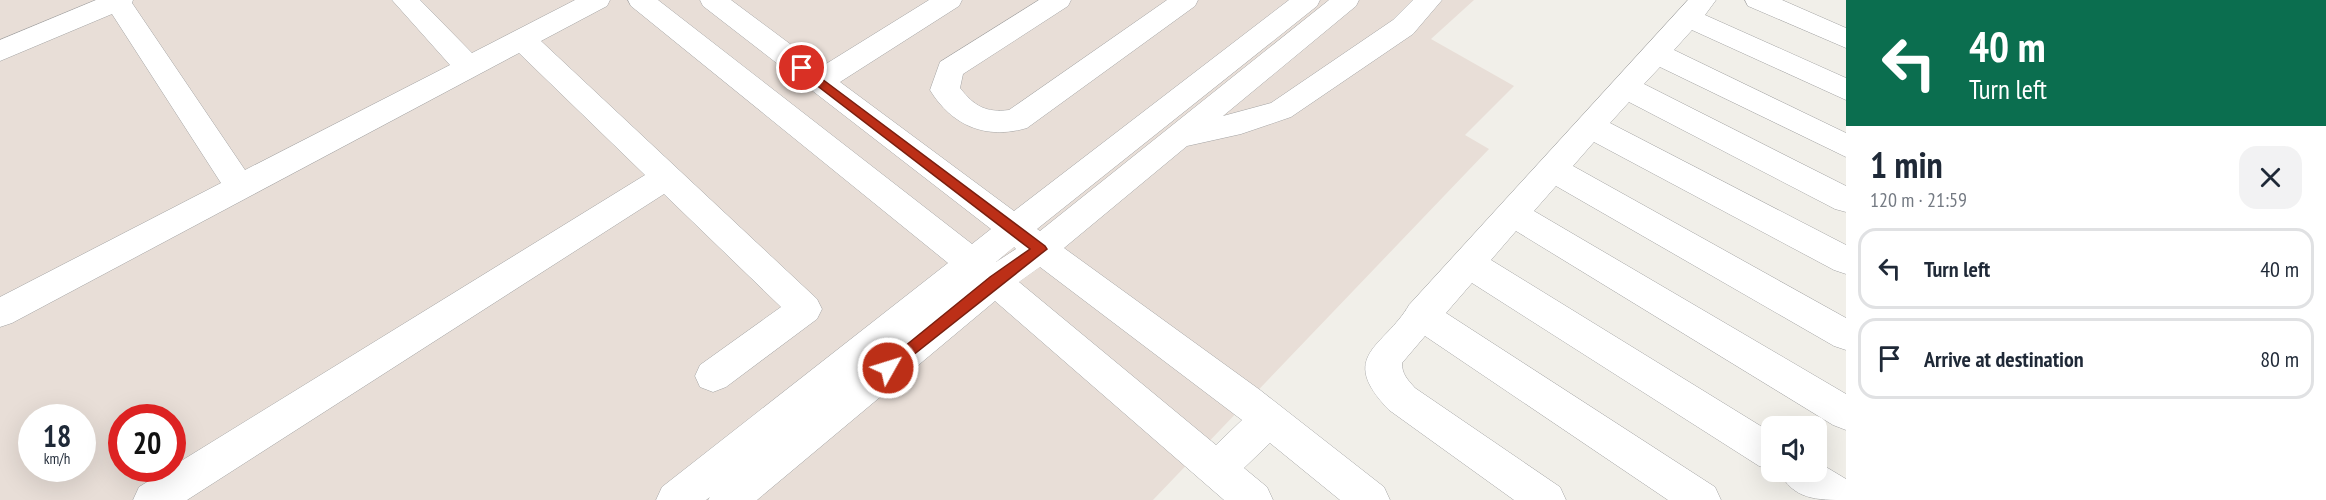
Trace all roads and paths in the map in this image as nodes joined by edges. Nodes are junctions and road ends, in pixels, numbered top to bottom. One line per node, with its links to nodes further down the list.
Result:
1 (405, 0): 18 (lane)
2 (597, 0): 14 (lane)
3 (641, 0): 34 (lane)
4 (713, 0): 19 (lane)
5 (949, 0): 19 (lane)
6 (1058, 0): 7 (lane)
7 (1185, 0)
8 (1307, 0): 30 (lane)
9 (1346, 0): 23 (lane)
10 (1429, 0): 23 (lane)
11 (1758, 0): 15 (lane)
12 (119, 1): 16 (lane); 27 (lane)
13 (1695, 9): 17 (lane); 21 (lane)
14 (522, 39): 18 (lane); 26 (lane)
15 (1846, 39)
16 (0, 51)
17 (1656, 53): 20 (lane); 24 (lane)
18 (468, 68): 27 (lane)
19 (820, 81): 30 (lane)
20 (1625, 87): 22 (lane); 28 (lane)
21 (1846, 90)
22 (1590, 126): 25 (lane); 32 (lane)
23 (1182, 136): 31 (lane)
24 (1846, 146)
25 (1552, 169): 29 (lane); 37 (lane)
26 (666, 177): 38 (lane); 44 (lane)
27 (240, 187): 35 (lane)
28 (1846, 200)
29 (1512, 213): 33 (lane); 39 (lane)
30 (1014, 229): 31 (lane); 34 (lane)
31 (1040, 249): 34 (lane); 40 (lane)
32 (1846, 261)
33 (1468, 263): 36 (lane); 41 (lane)
34 (984, 273): 42 (lane); 45 (lane); 46 (lane)
35 (0, 313)
36 (1421, 315): 49 (lane); 50 (lane)
37 (1846, 335)
38 (713, 376)
39 (1846, 413)
40 (1268, 419): 42 (lane); 48 (lane)
41 (1761, 447)
42 (1218, 469): 47 (lane)
43 (1816, 482): 51 (lane)
44 (153, 500)
45 (676, 500)
46 (728, 500)
47 (1253, 500)
48 (1370, 500)
49 (1546, 500)
50 (1701, 500)
51 (1845, 500)

